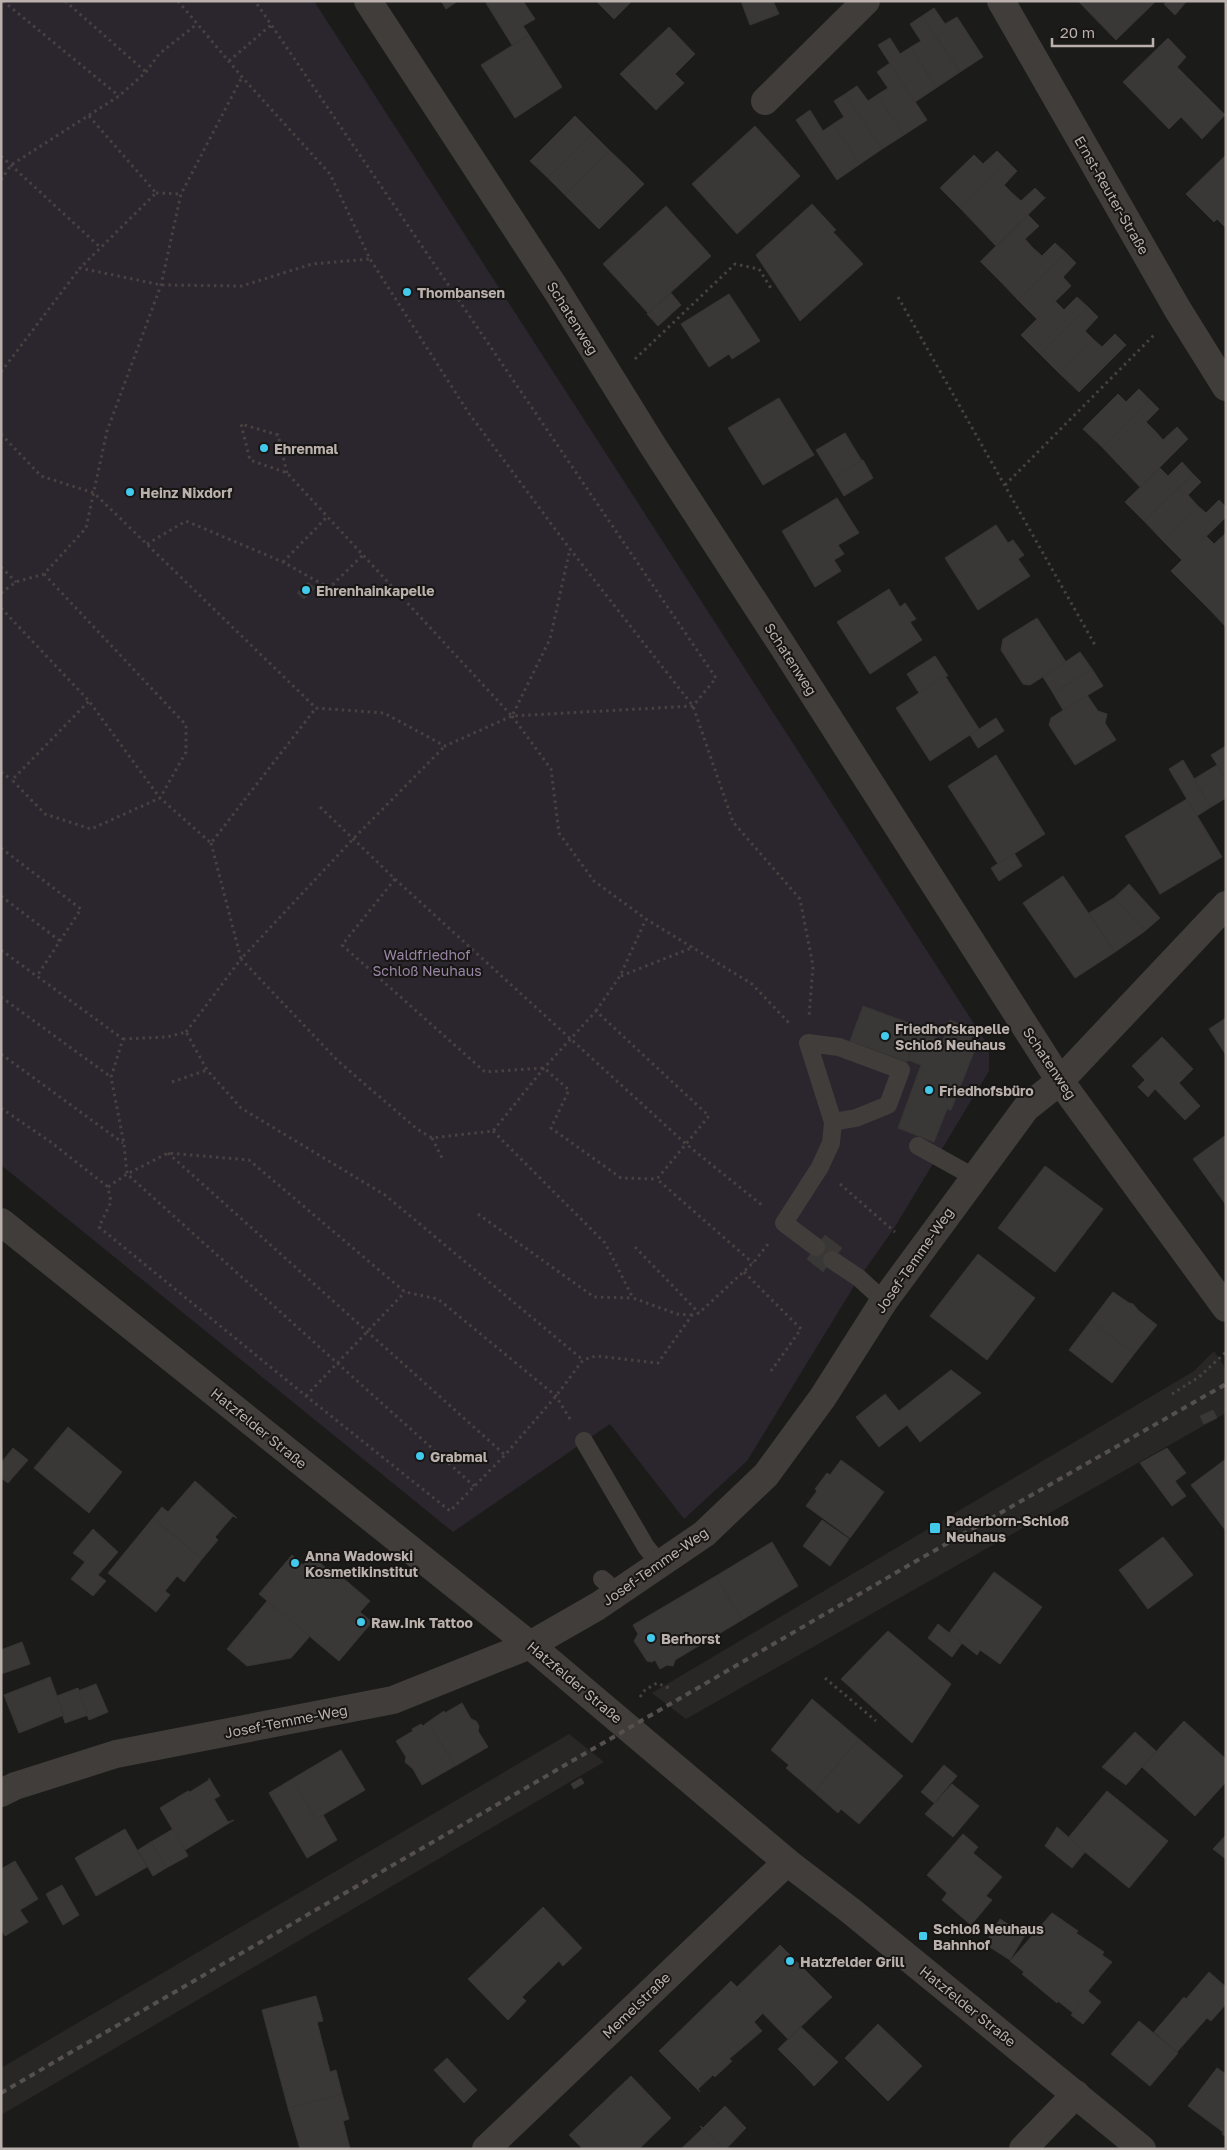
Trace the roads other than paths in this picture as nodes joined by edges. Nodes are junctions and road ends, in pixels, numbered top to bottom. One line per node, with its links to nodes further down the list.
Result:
1 (368, 1): 7 (street, Schatenweg)
2 (866, 1): 4 (street)
3 (1002, 1): 5 (street, Ernst-Reuter-Straße)
4 (765, 101)
5 (1226, 387)
6 (1226, 905): 7 (street, Josef-Temme-Weg)
7 (1060, 1081): 10 (street, Josef-Temme-Weg); 15 (street, Schatenweg)
8 (833, 1122): 8 (lane); 12 (lane)
9 (918, 1146): 10 (lane)
10 (974, 1177): 14 (street, Josef-Temme-Weg)
11 (1, 1222): 18 (street, Hatzfelder Straße)
12 (816, 1247)
13 (832, 1260): 14 (lane)
14 (884, 1301): 17 (street, Josef-Temme-Weg)
15 (1226, 1308)
16 (584, 1441): 17 (lane)
17 (660, 1564): 18 (street, Josef-Temme-Weg)
18 (530, 1645): 19 (street, Josef-Temme-Weg); 20 (street, Hatzfelder Straße)
19 (1, 1793)
20 (787, 1862): 21 (street, Hatzfelder Straße); 22 (street, Memelstraße)
21 (1076, 2094): 23 (street); 24 (street, Hatzfelder Straße)
22 (486, 2149)
23 (1023, 2149)
24 (1142, 2149)

